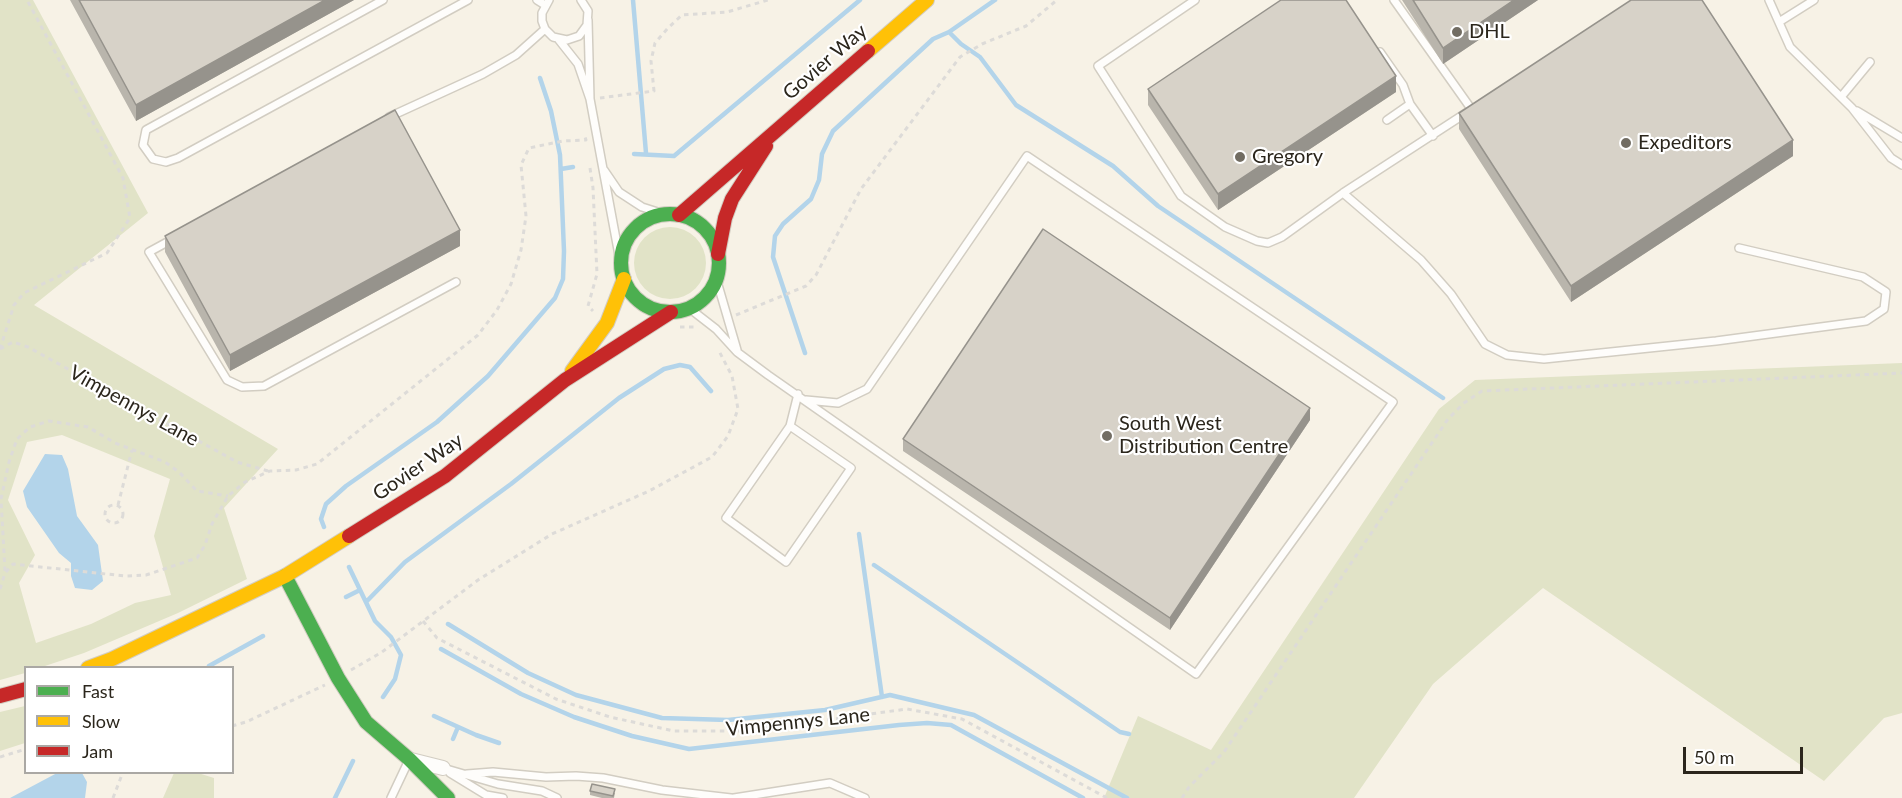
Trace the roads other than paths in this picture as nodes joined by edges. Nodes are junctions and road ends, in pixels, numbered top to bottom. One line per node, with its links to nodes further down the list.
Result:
1 (383, 0): 2 (lane)
2 (468, 0)
3 (537, 0): 10 (lane)
4 (582, 0): 11 (lane)
5 (927, 0): 25 (street, Govier Way)
6 (1195, 0): 30 (lane)
7 (1394, 0): 22 (lane)
8 (1769, 0): 12 (lane)
9 (1814, 0): 12 (lane)
10 (547, 3): 13 (lane)
11 (588, 20): 14 (lane); 18 (lane)
12 (1779, 22): 17 (lane)
13 (545, 29): 14 (lane); 24 (lane)
14 (560, 40): 18 (lane)
15 (1377, 47): 20 (lane)
16 (1870, 62): 17 (lane)
17 (1841, 97): 21 (lane)
18 (590, 99): 29 (lane)
19 (1482, 103): 22 (lane)
20 (1410, 104): 23 (lane); 26 (lane)
21 (1852, 108): 27 (lane); 28 (lane)
22 (1472, 110): 26 (lane)
23 (1387, 120)
24 (378, 122)
25 (776, 130): 32 (street, Govier Way); 35 (street, Govier Way)
26 (1433, 136): 30 (lane)
27 (1902, 138)
28 (1902, 165)
29 (603, 168): 31 (lane); 36 (lane)
30 (1343, 193): 34 (lane)
31 (664, 214): 32 (street); 36 (street)
32 (679, 214): 35 (street)
33 (180, 234): 38 (lane)
34 (1739, 248)
35 (718, 255): 37 (street)
36 (622, 273): 40 (street); 42 (street, Govier Way)
37 (716, 278): 39 (street); 41 (lane)
38 (456, 282)
39 (688, 308): 40 (street); 41 (lane)
40 (671, 312): 42 (street, Govier Way)
41 (737, 352): 43 (lane)
42 (565, 380): 46 (street, Govier Way)
43 (798, 394): 44 (lane); 45 (lane)
44 (806, 400): 44 (lane)
45 (790, 426): 45 (lane)
46 (285, 576): 47 (street, Govier Way); 50 (street)
47 (93, 666)
48 (24, 690): 49 (street)
49 (0, 696)
50 (409, 759): 51 (street); 53 (lane); 54 (street)
51 (443, 768): 52 (lane); 55 (lane)
52 (467, 774): 56 (lane); 57 (lane)
53 (391, 798)
54 (448, 798)
55 (503, 798)
56 (557, 798)
57 (732, 798): 58 (lane)
58 (865, 798)

